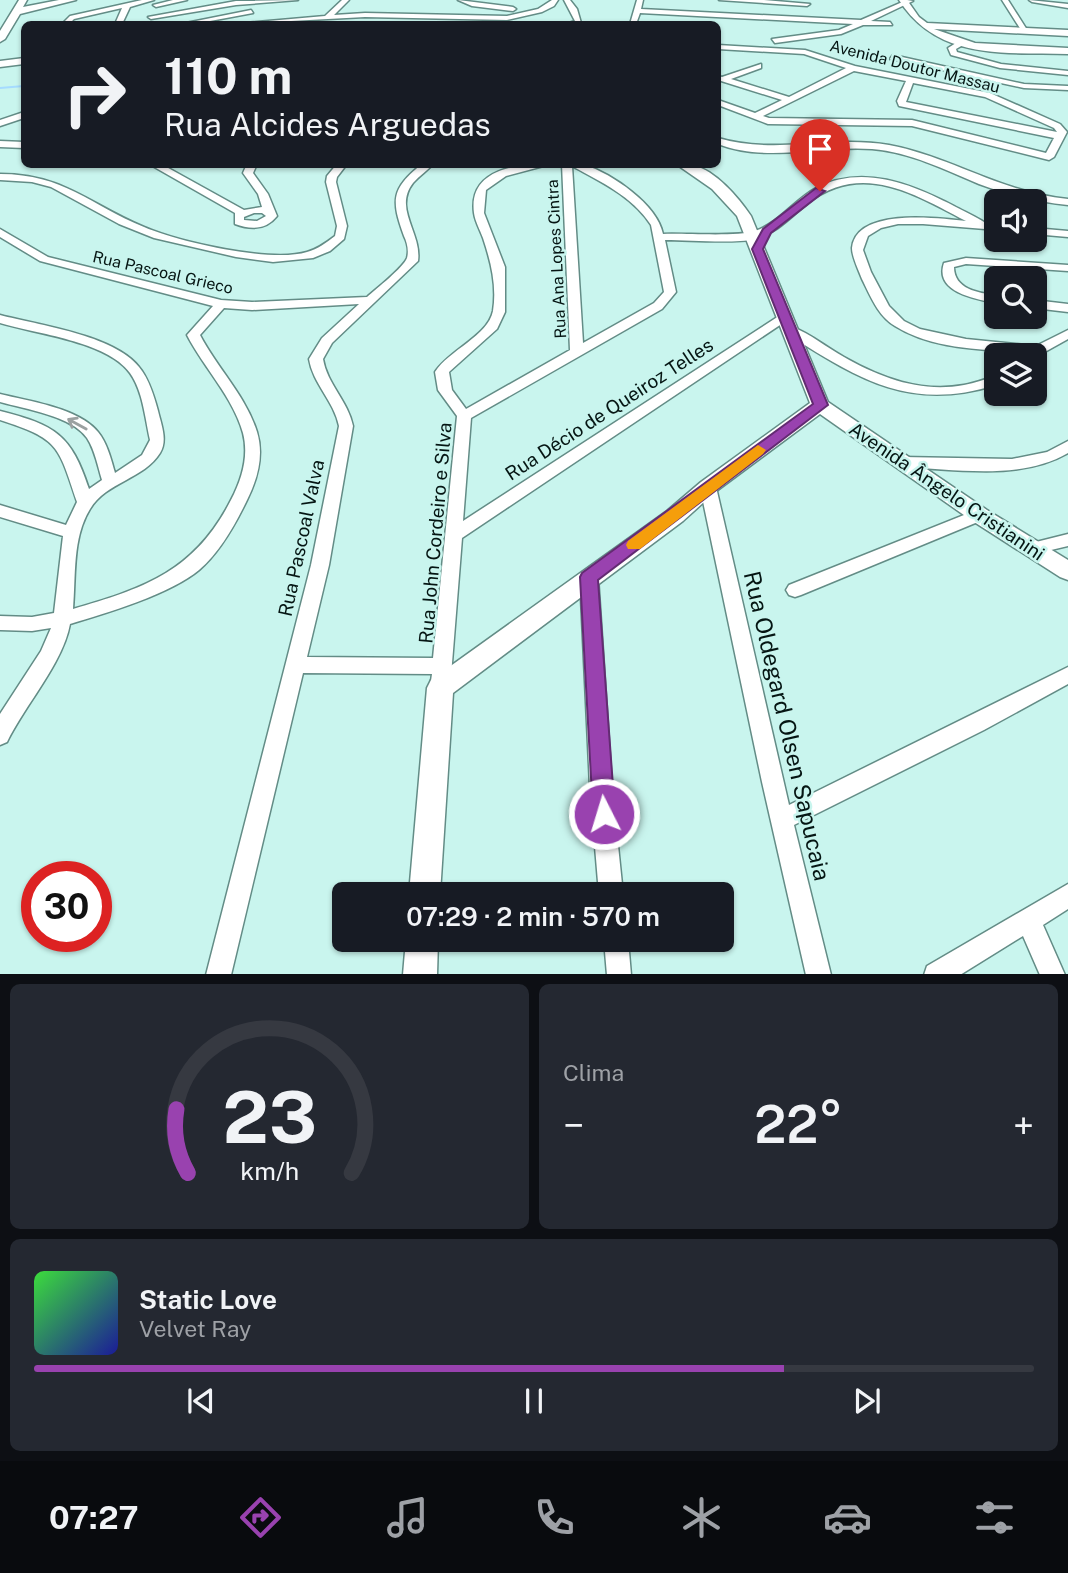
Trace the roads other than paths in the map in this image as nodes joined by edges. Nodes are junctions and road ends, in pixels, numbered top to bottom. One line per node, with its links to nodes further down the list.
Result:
1 (23, 0): 21 (street)
2 (72, 0): 21 (street)
3 (184, 0): 14 (street)
4 (197, 0): 20 (street)
5 (295, 0): 20 (street)
6 (346, 0): 27 (street)
7 (461, 0): 23 (street)
8 (555, 0): 23 (street)
9 (567, 0): 36 (street)
10 (640, 0): 24 (street)
11 (722, 0): 15 (street)
12 (1005, 0): 43 (street)
13 (1032, 0): 18 (street)
14 (155, 2): 17 (street); 32 (street)
15 (807, 2): 29 (street)
16 (907, 3): 40 (street); 42 (street)
17 (127, 5): 30 (street); 31 (street)
18 (1068, 6)
19 (837, 8): 39 (street)
20 (203, 9): 28 (street); 32 (street)
21 (19, 11): 46 (street)
22 (258, 11): 28 (street)
23 (540, 11): 25 (street)
24 (636, 11): 26 (street); 37 (street)
25 (409, 12): 27 (street); 35 (street)
26 (710, 15): 29 (street); 38 (street)
27 (328, 17): 34 (street)
28 (209, 20): 33 (street)
29 (810, 20): 39 (street); 45 (street)
30 (69, 21)
31 (120, 21)
32 (150, 21)
33 (203, 21)
34 (277, 21)
35 (402, 21)
36 (579, 21)
37 (634, 21)
38 (707, 21)
39 (840, 21): 40 (street)
40 (860, 22): 41 (street); 45 (street)
41 (890, 24)
42 (922, 26): 43 (street); 49 (street)
43 (1026, 31): 44 (street)
44 (1068, 33)
45 (815, 37): 48 (street)
46 (0, 39)
47 (721, 41): 48 (street)
48 (743, 44): 50 (street)
49 (959, 45): 52 (street); 58 (street)
50 (721, 48)
51 (721, 48): 57 (street, Avenida Doutor Massau)
52 (1068, 51)
53 (893, 58): 61 (street)
54 (21, 61): 55 (street)
55 (0, 64)
56 (758, 66): 59 (street)
57 (853, 68): 60 (street, Avenida Doutor Massau); 63 (street)
58 (1068, 73)
59 (721, 78): 63 (street)
60 (911, 79): 65 (street, Avenida Doutor Massau); 69 (street)
61 (1047, 88): 62 (street); 65 (street)
62 (1068, 89)
63 (788, 99): 67 (street)
64 (721, 103): 67 (street)
65 (1011, 105): 69 (street, Avenida Doutor Massau)
66 (21, 117): 68 (street)
67 (754, 117): 69 (street)
68 (2, 121)
69 (1060, 136)
70 (721, 142): 83 (street)
71 (0, 144): 72 (street)
72 (21, 145)
73 (160, 168): 74 (street)
74 (250, 168)
75 (339, 168): 82 (street)
76 (423, 168): 95 (street, Rua Pascoal Valva)
77 (529, 168): 109 (street)
78 (568, 168): 104 (street, Rua Ana Lopes Cintra)
79 (582, 168): 89 (street, Rua John Cordeiro e Silva)
80 (689, 168): 90 (street)
81 (696, 168): 90 (street)
82 (0, 177)
83 (1068, 202)
84 (984, 223): 90 (street)
85 (984, 226): 102 (street)
86 (0, 232): 96 (street, Rua Pascoal Grieco)
87 (1047, 232): 88 (street)
88 (1068, 234)
89 (659, 237): 90 (street); 104 (street, Rua John Cordeiro e Silva)
90 (759, 239): 100 (street)
91 (1043, 266): 94 (street)
92 (1047, 266): 93 (street)
93 (1068, 268)
94 (984, 296)
95 (371, 300): 96 (street, Rua Pascoal Grieco); 126 (street, Rua Pascoal Valva)
96 (221, 304): 124 (street)
97 (1047, 306): 98 (street)
98 (1068, 308)
99 (0, 319): 112 (street)
100 (789, 324): 105 (street); 107 (street); 118 (street, Rua Décio de Queiroz Telles)
101 (1068, 334): 103 (street)
102 (984, 345)
103 (1047, 345)
104 (577, 352): 109 (street, Rua John Cordeiro e Silva)
105 (984, 383)
106 (0, 398): 112 (street, one-way to 106)
107 (820, 405): 111 (street, Avenida Ângelo Cristianini); 113 (street)
108 (0, 415): 114 (street)
109 (464, 416): 118 (street, Rua John Cordeiro e Silva)
110 (1068, 446): 111 (street)
111 (902, 462): 116 (street, Avenida Ângelo Cristianini)
112 (110, 481): 114 (street)
113 (708, 488): 122 (street); 130 (street, Rua Oldegard Olsen Sapucaia)
114 (85, 501): 117 (street)
115 (0, 511): 117 (street)
116 (979, 515): 120 (street, Avenida Ângelo Cristianini); 123 (street)
117 (71, 532): 124 (street)
118 (454, 535): 128 (street, Rua John Cordeiro e Silva)
119 (1068, 540): 120 (street)
120 (1030, 549): 121 (street, Avenida Ângelo Cristianini)
121 (1068, 571)
122 (589, 577): 128 (street); 132 (street)
123 (794, 590)
124 (61, 619): 125 (street); 129 (street)
125 (0, 623)
126 (295, 665): 128 (street); 137 (street, Rua Pascoal Valva)
127 (1068, 675): 130 (street)
128 (441, 677): 131 (street)
129 (0, 736)
130 (782, 820): 140 (street, Rua Oldegard Olsen Sapucaia)
131 (425, 882)
132 (610, 882)
133 (1068, 896): 134 (street)
134 (1028, 920): 141 (street); 142 (street)
135 (421, 952): 138 (street)
136 (617, 952): 139 (street)
137 (218, 974)
138 (419, 974)
139 (619, 974)
140 (819, 974)
141 (938, 974)
142 (1054, 974)

